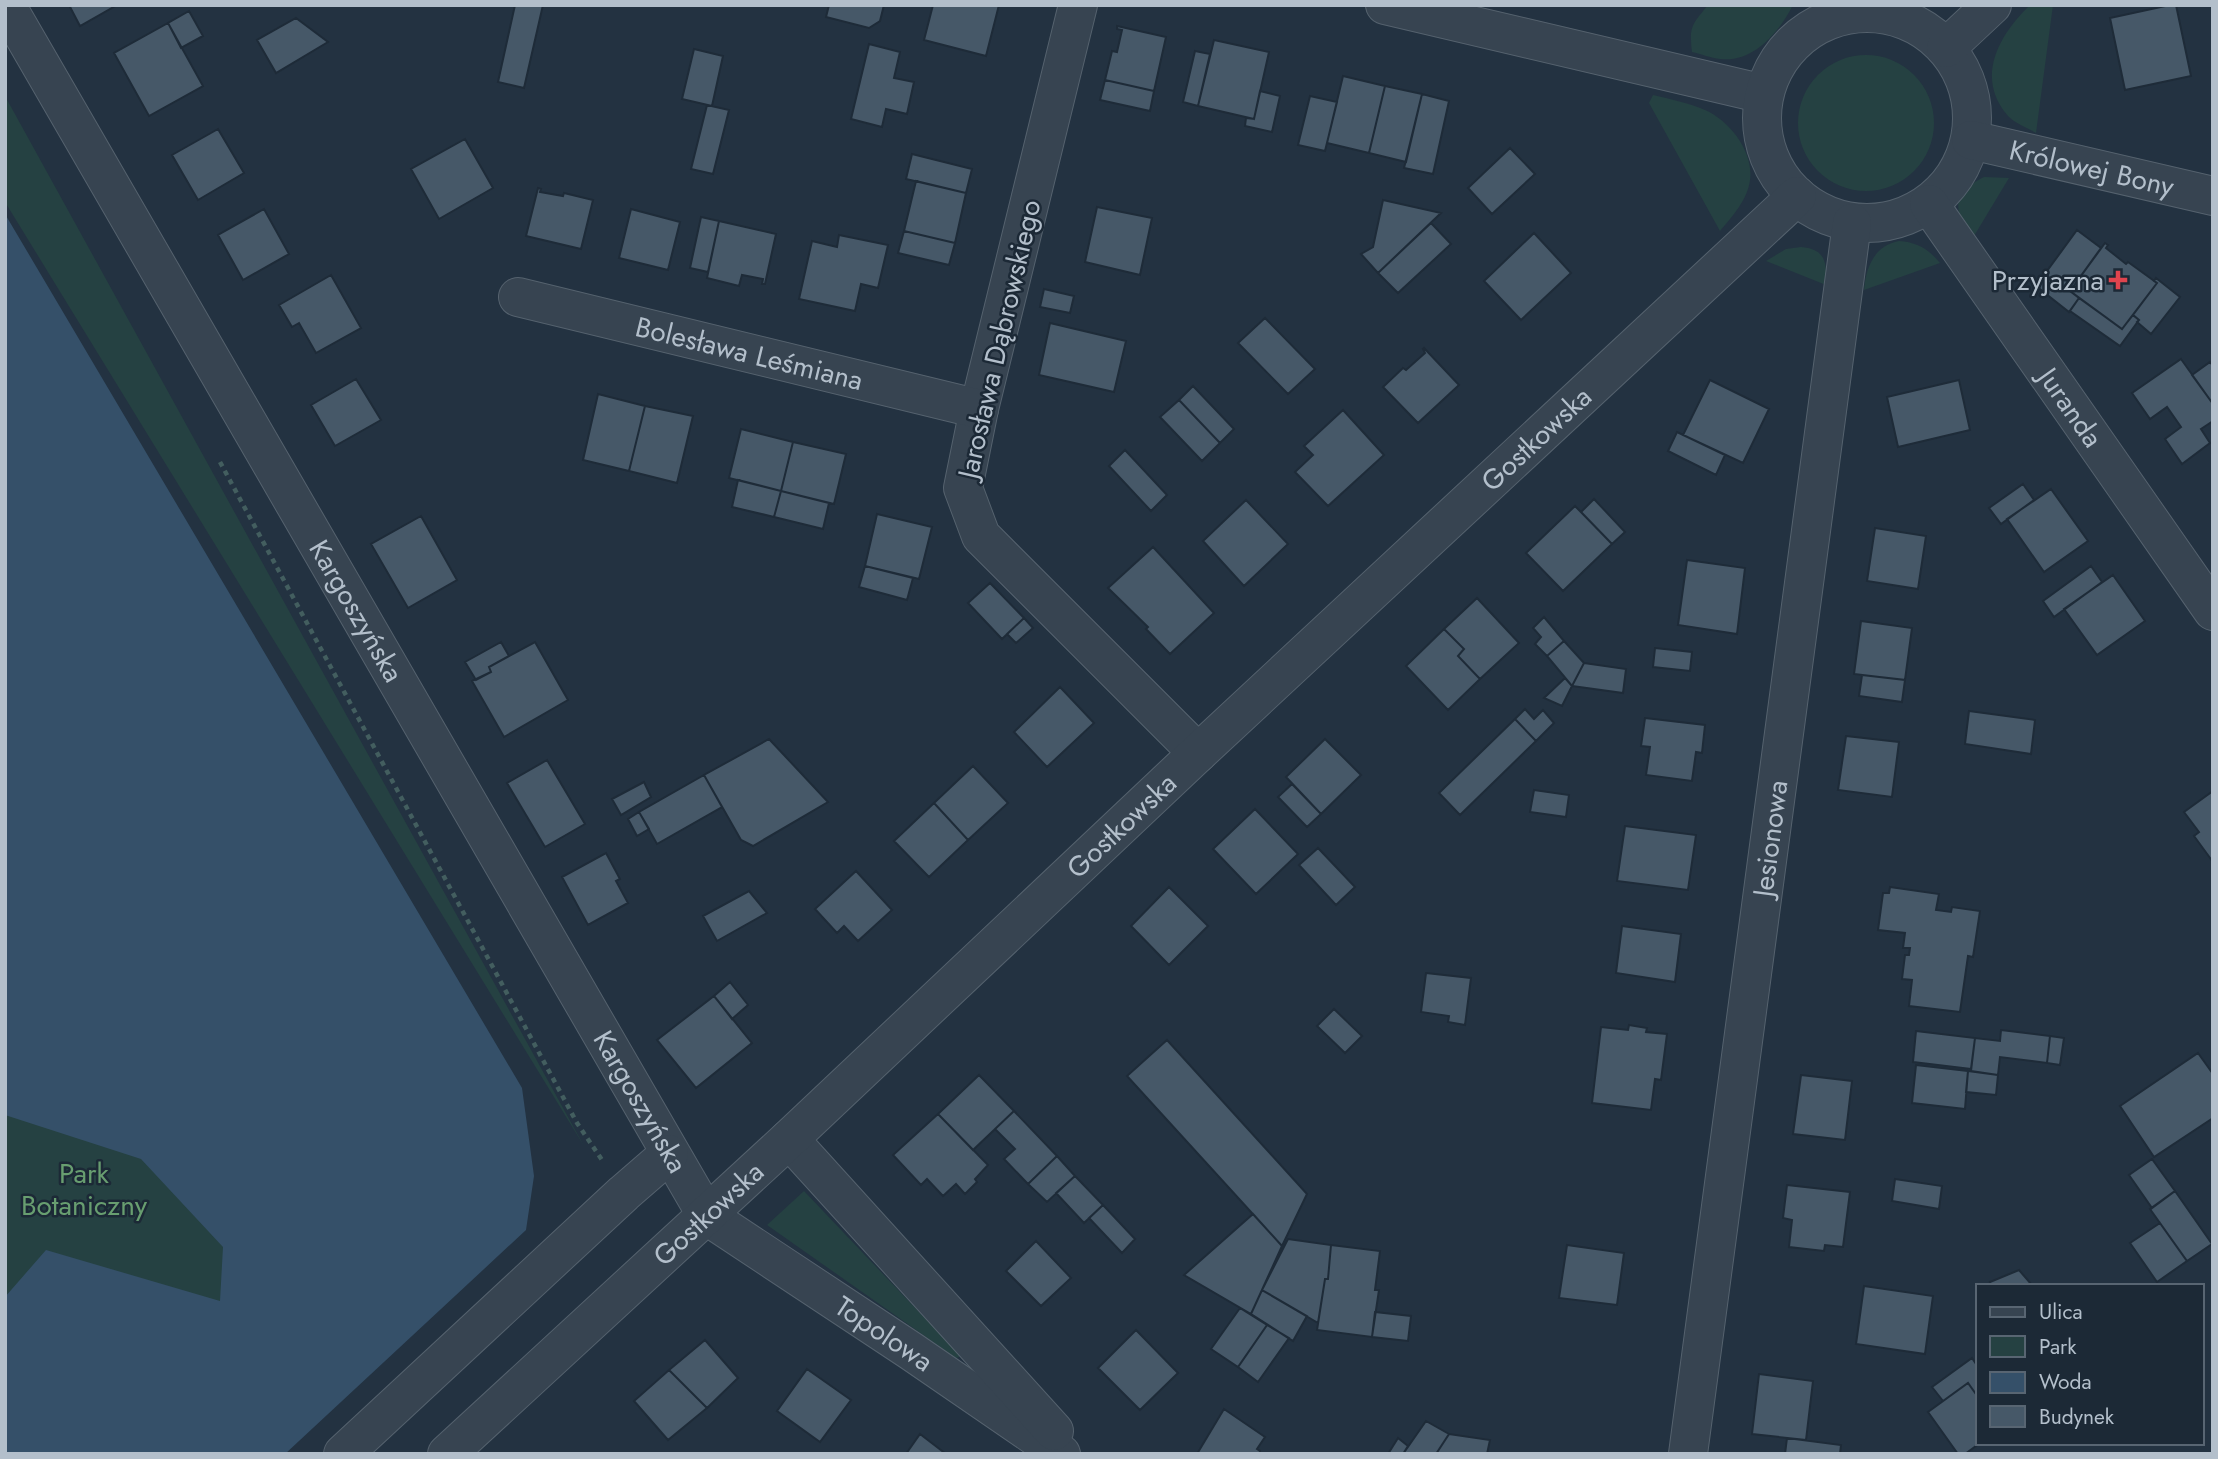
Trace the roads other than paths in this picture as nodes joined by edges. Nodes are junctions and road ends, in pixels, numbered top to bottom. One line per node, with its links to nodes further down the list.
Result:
1 (6, 5): 18 (street, Kargoszyńska)
2 (1078, 5): 14 (street, Jarosława Dąbrowskiego)
3 (1385, 5): 7 (street)
4 (1992, 5): 6 (street)
5 (1830, 12): 6 (street); 7 (street)
6 (1946, 48): 8 (street)
7 (1764, 94): 9 (street)
8 (1971, 140): 10 (street, Królowej Bony); 11 (street)
9 (1797, 196): 12 (street); 16 (street, Gostkowska)
10 (2213, 196)
11 (1929, 204): 12 (street); 15 (street, Juranda)
12 (1852, 223): 24 (street, Jesionowa)
13 (518, 297): 14 (street, Bolesława Leśmiana)
14 (979, 409): 16 (street, Jarosława Dąbrowskiego)
15 (2213, 611)
16 (1198, 753): 17 (street, Gostkowska)
17 (789, 1139): 19 (street, Gostkowska); 23 (street, Topolowa)
18 (669, 1154): 19 (street, Kargoszyńska); 20 (street)
19 (707, 1216): 21 (street, Gostkowska); 22 (street, Topolowa)
20 (343, 1454)
21 (447, 1454)
22 (1060, 1454)
23 (1074, 1454)
24 (1688, 1454)

